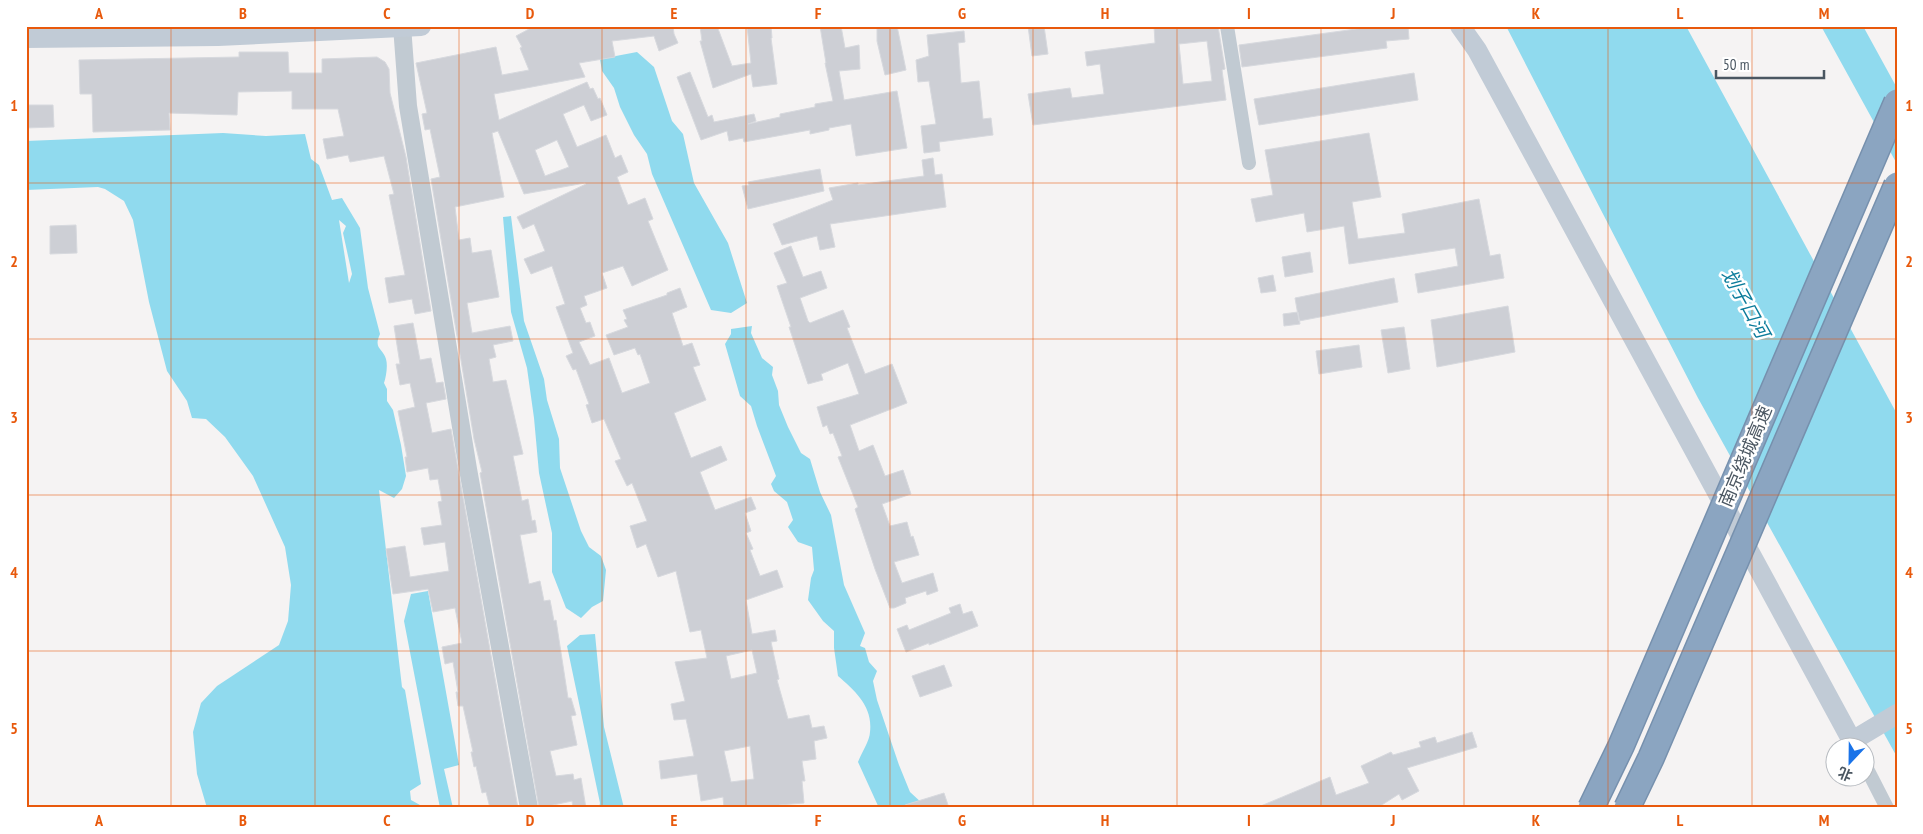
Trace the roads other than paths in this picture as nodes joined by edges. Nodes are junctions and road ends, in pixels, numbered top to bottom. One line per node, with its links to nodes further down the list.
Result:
1 (1227, 26): 6 (street)
2 (1460, 26): 9 (main road)
3 (409, 27): 4 (main road); 12 (street)
4 (26, 38)
5 (1897, 102): 13 (highway, 南京绕城高速, bridge)
6 (1249, 163)
7 (1897, 185): 14 (highway, 南京绕城高速, bridge)
8 (1897, 714): 10 (main road)
9 (1854, 736)
10 (1862, 736)
11 (1876, 786): 15 (street)
12 (530, 808)
13 (1592, 808)
14 (1627, 808)
15 (1887, 808)

